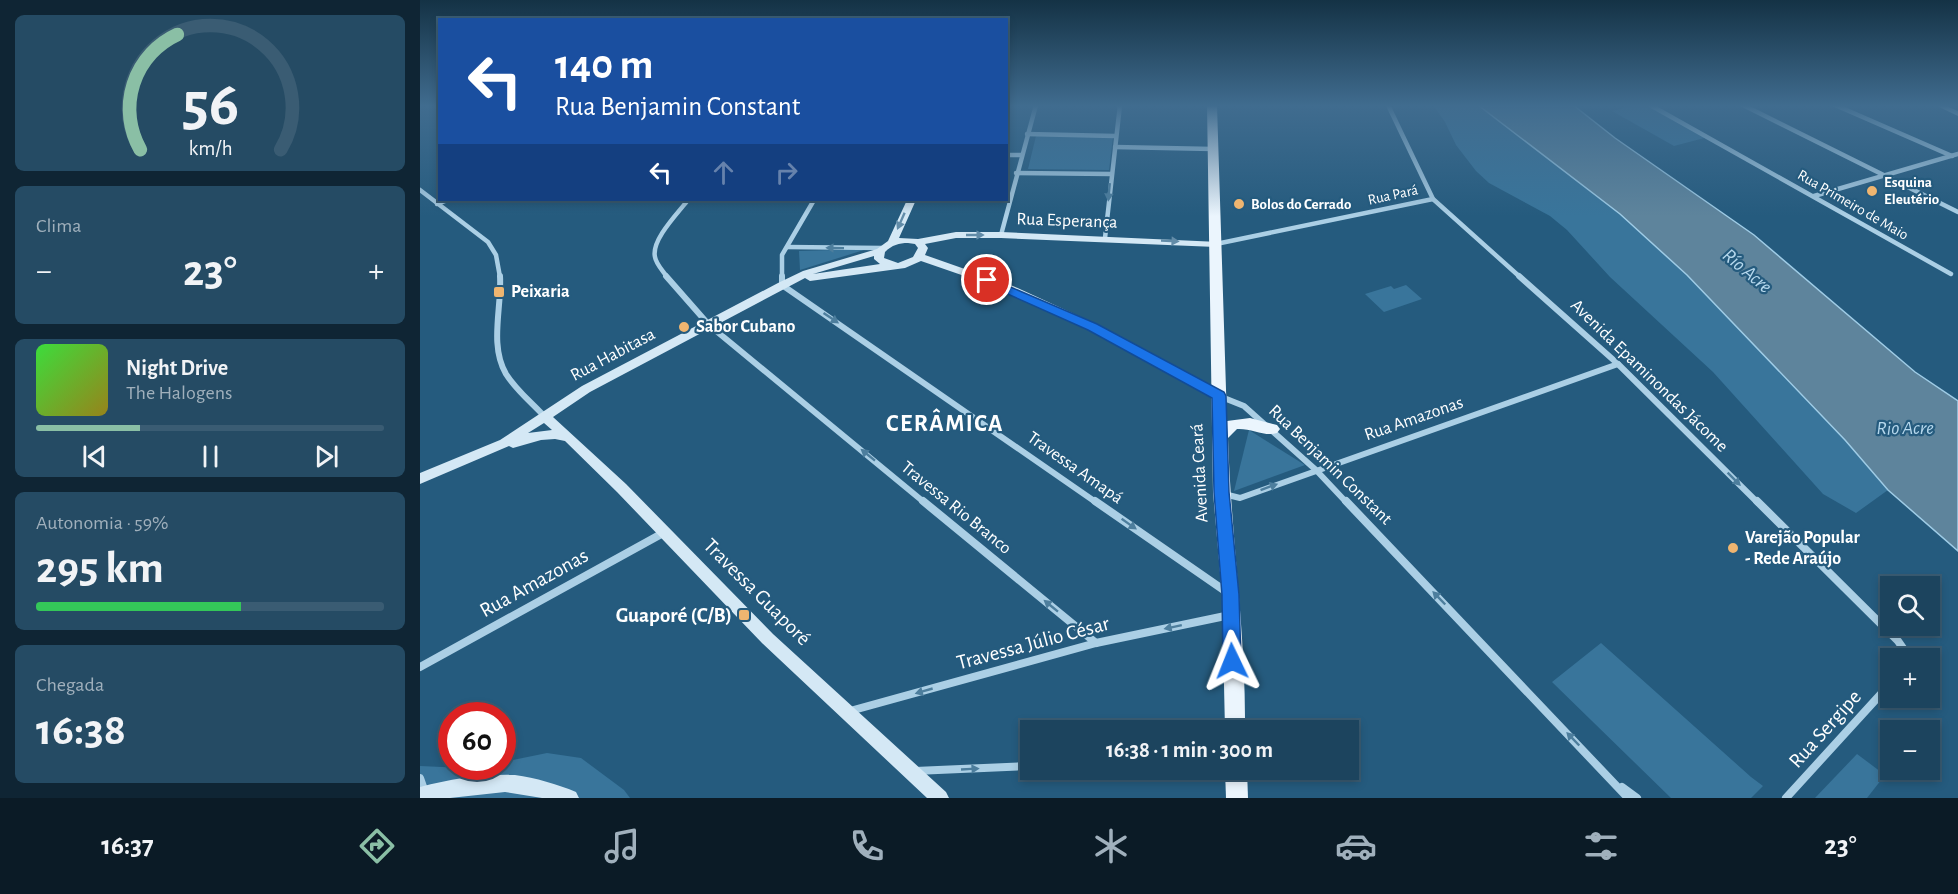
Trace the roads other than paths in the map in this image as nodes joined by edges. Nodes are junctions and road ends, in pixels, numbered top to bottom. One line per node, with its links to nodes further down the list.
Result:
1 (1025, 142): 11 (street)
2 (1114, 142): 8 (street)
3 (1214, 142): 9 (main road, Avenida Ceará)
4 (1406, 142): 18 (street, Avenida Epaminondas Jácome)
5 (1717, 142): 17 (street, Rua Primeiro de Maio)
6 (1820, 142): 15 (street)
7 (1923, 142): 12 (street)
8 (1114, 147): 9 (street); 14 (street)
9 (1214, 149): 29 (main road, Avenida Ceará)
10 (1008, 155): 11 (street)
11 (1021, 155): 13 (street)
12 (1956, 156): 15 (street)
13 (1016, 173): 14 (street); 25 (street)
14 (1111, 174): 26 (street, one-way to 26)
15 (1887, 175): 17 (street); 24 (street)
16 (420, 190): 23 (street)
17 (1814, 196): 34 (street, Rua Primeiro de Maio)
18 (1433, 199): 29 (street, Rua Pará); 38 (street, Avenida Epaminondas Jácome)
19 (445, 201): 23 (street)
20 (687, 201): 37 (street, Travessa Rio Branco)
21 (813, 201): 30 (street)
22 (911, 201): 28 (street, one-way to 28)
23 (437, 204): 40 (street)
24 (1958, 212)
25 (1001, 234): 26 (street, Rua Esperança); 27 (street, Rua Esperança, one-way to 25)
26 (1104, 238): 29 (street, Rua Esperança, one-way to 29)
27 (918, 242): 28 (street, Rua Esperança); 32 (street)
28 (892, 243): 31 (street, Rua Habitasa)
29 (1216, 244): 39 (main road, Avenida Ceará)
30 (787, 247): 31 (street, one-way to 30); 36 (street)
31 (881, 250): 33 (street); 35 (street, Rua Habitasa)
32 (920, 257): 33 (street, Rua Habitasa); 39 (street, Rua Benjamin Constant)
33 (893, 265): 35 (street, Rua Habitasa)
34 (1951, 274)
35 (796, 280): 36 (street, Rua Habitasa)
36 (782, 285): 37 (street, Rua Habitasa); 49 (street, Travessa Amapá, one-way to 49)
37 (709, 325): 40 (street, Rua Habitasa); 51 (street, Travessa Rio Branco, one-way to 37)
38 (1618, 364): 45 (street, Rua Amazonas); 52 (street, Avenida Epaminondas Jácome, one-way to 52)
39 (1219, 396): 41 (street, Rua Benjamin Constant); 42 (main road, Avenida Ceará)
40 (544, 416): 43 (street, Travessa Guaporé); 44 (street, Rua Habitasa)
41 (1272, 429): 42 (main road); 45 (street, Rua Benjamin Constant)
42 (1220, 438): 47 (main road, Avenida Ceará)
43 (572, 439): 44 (street); 48 (street, Travessa Guaporé)
44 (464, 462): 46 (street)
45 (1316, 470): 47 (street, Rua Amazonas, one-way to 45); 60 (street, Rua Benjamin Constant, one-way to 45)
46 (420, 479)
47 (1221, 492): 49 (main road, Avenida Ceará)
48 (666, 531): 53 (street, Rua Amazonas); 55 (street, Travessa Guaporé)
49 (1231, 595): 50 (main road, Avenida Ceará)
50 (1231, 615): 51 (street, Travessa Júlio César, one-way to 51); 56 (main road, Avenida Ceará)
51 (1096, 643): 55 (street, Travessa Júlio César, one-way to 55)
52 (1903, 648)
53 (420, 667)
54 (1880, 695): 67 (street, Rua Sergipe)
55 (846, 712): 58 (street, Travessa Guaporé)
56 (1235, 720)
57 (1020, 767): 58 (street, one-way to 57)
58 (911, 772): 63 (street, Travessa Guaporé)
59 (1237, 780): 64 (main road)
60 (1614, 781): 65 (street, Rua Benjamin Constant); 66 (street, Rua Benjamin Constant)
61 (424, 791): 62 (street)
62 (570, 798)
63 (940, 798)
64 (1238, 798)
65 (1628, 798)
66 (1637, 798)
67 (1786, 798)

